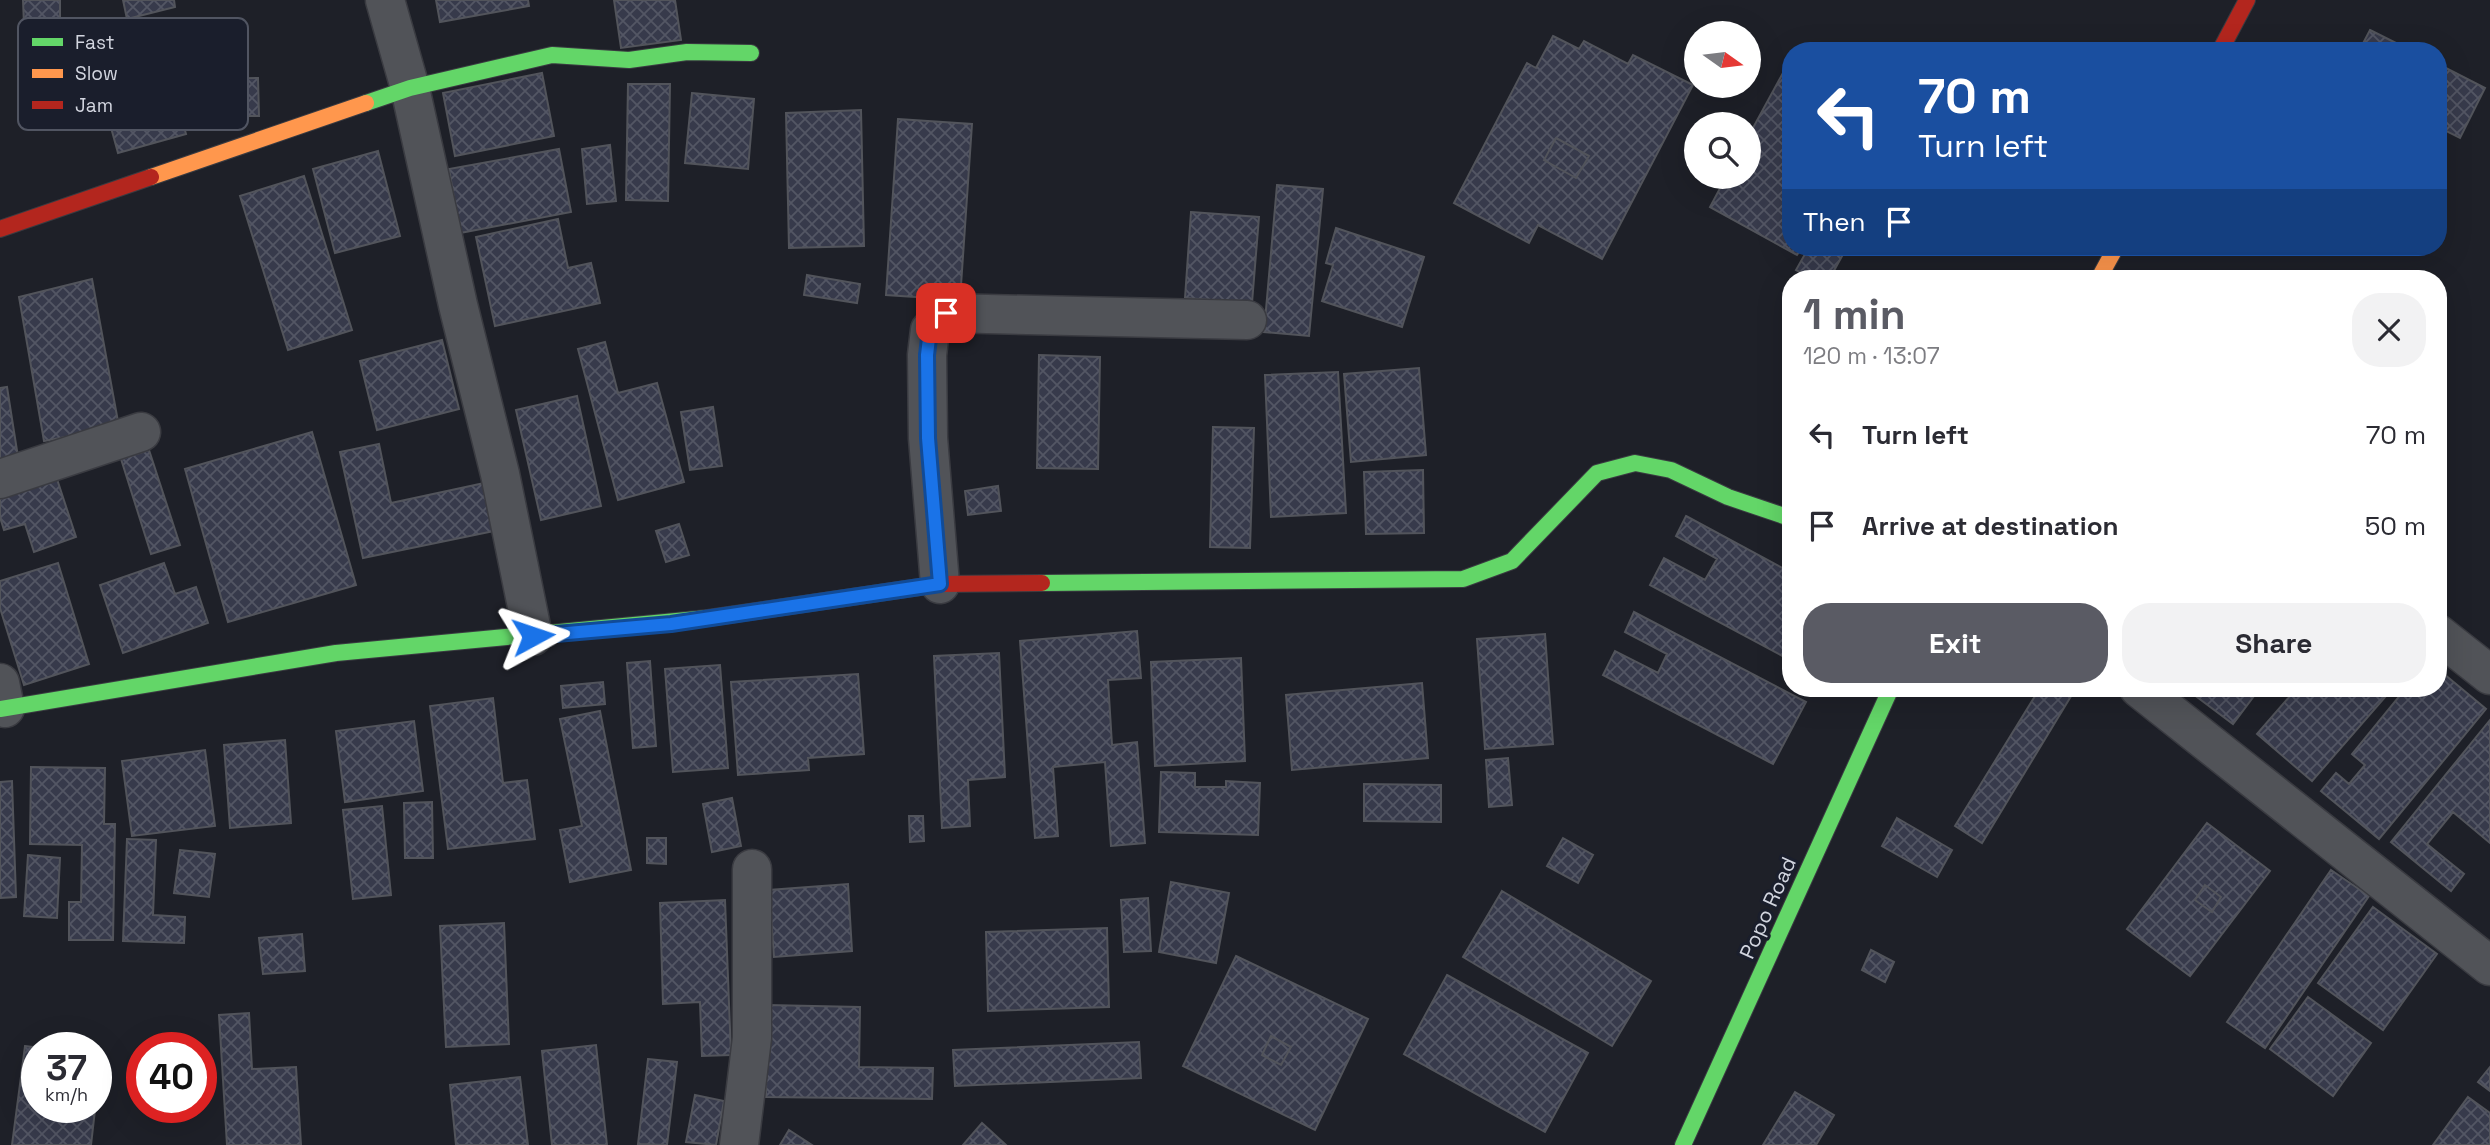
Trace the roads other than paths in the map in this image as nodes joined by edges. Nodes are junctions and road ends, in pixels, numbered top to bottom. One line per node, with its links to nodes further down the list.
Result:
1 (384, 0): 5 (street)
2 (2247, 0): 3 (street)
3 (2225, 42)
4 (751, 53): 5 (street)
5 (410, 88): 6 (street); 12 (street)
6 (0, 229)
7 (1247, 320): 11 (street)
8 (141, 432): 9 (street)
9 (0, 479)
10 (1782, 514): 11 (street)
11 (940, 584): 12 (street)
12 (533, 636): 17 (street)
13 (2447, 641): 14 (street)
14 (2490, 675)
15 (1887, 697): 21 (street, Popo Road)
16 (2150, 697): 19 (street)
17 (2, 700)
18 (752, 869): 20 (street)
19 (2490, 966)
20 (739, 1145)
21 (1683, 1145)

